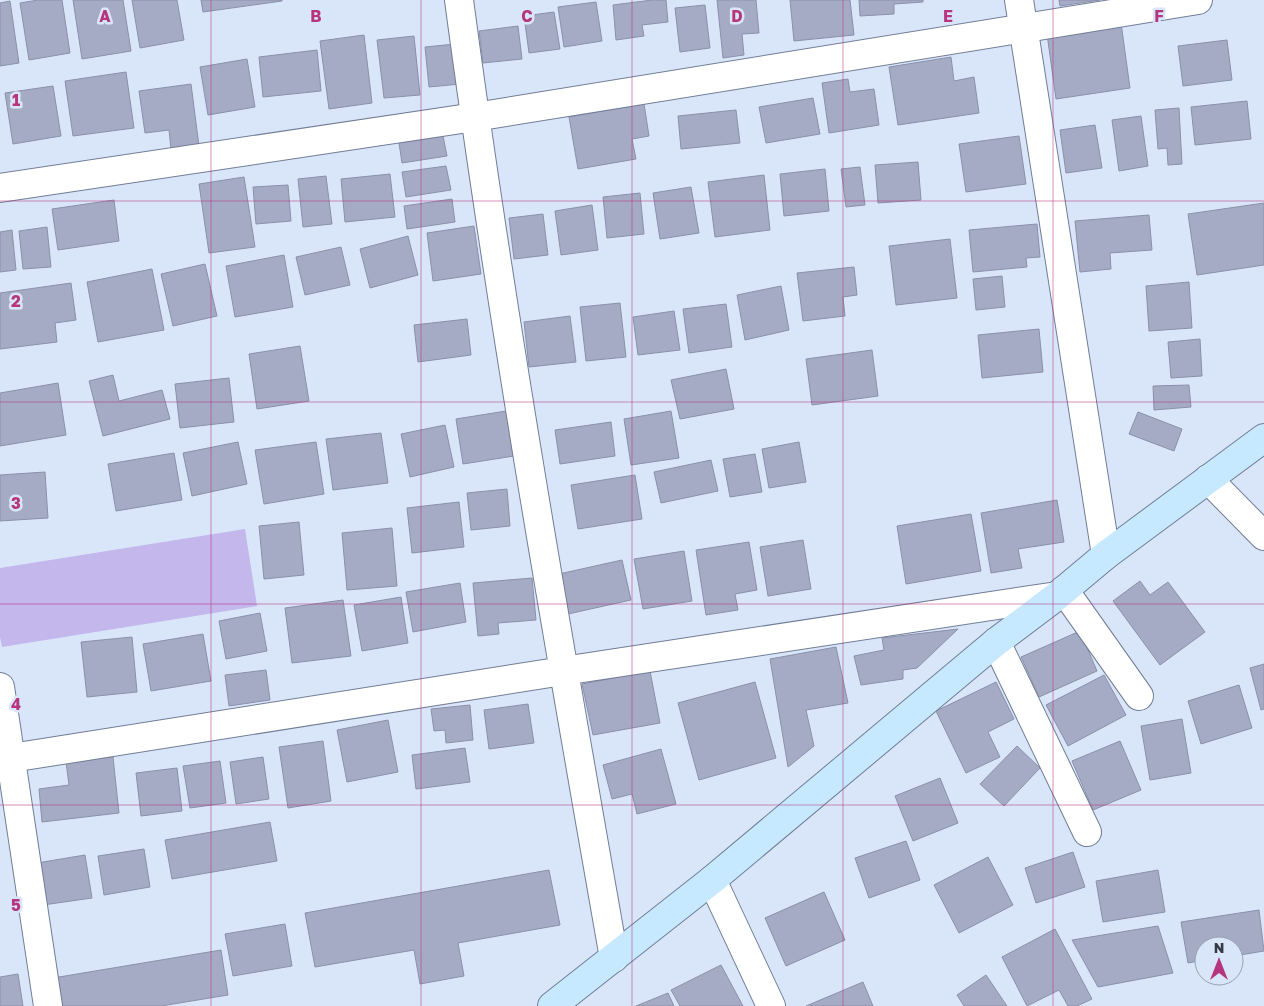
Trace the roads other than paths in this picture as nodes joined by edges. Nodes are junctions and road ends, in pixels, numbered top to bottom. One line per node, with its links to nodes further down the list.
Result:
1 (459, 0): 5 (street)
2 (1019, 0): 4 (street)
3 (1198, 0): 4 (street)
4 (1024, 29): 5 (street); 10 (street)
5 (475, 118): 6 (street); 13 (street)
6 (0, 188)
7 (1264, 438): 8 (street)
8 (1208, 479): 9 (street); 10 (street)
9 (1264, 536)
10 (1106, 555): 11 (street)
11 (1060, 593): 12 (street); 13 (street); 15 (street)
12 (996, 642): 17 (street); 18 (street)
13 (563, 671): 16 (street); 19 (street)
14 (0, 687): 16 (street)
15 (1139, 696)
16 (5, 758): 21 (street)
17 (1087, 832)
18 (712, 880): 19 (street); 22 (street)
19 (614, 958): 20 (street)
20 (560, 1004)
21 (48, 1006)
22 (771, 1006)

